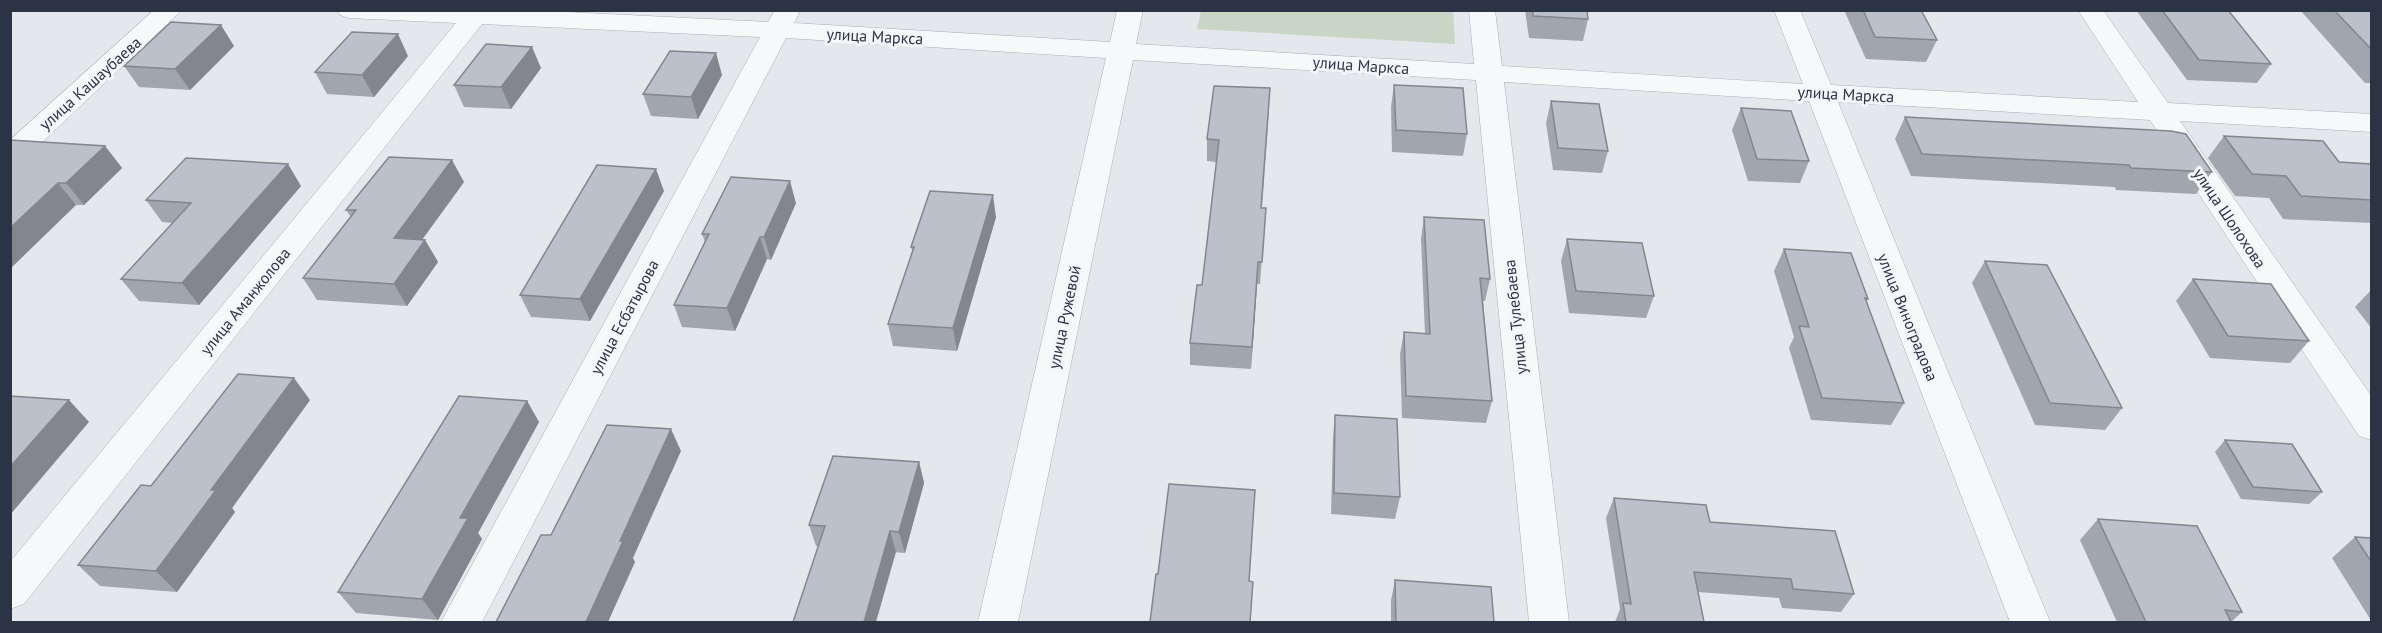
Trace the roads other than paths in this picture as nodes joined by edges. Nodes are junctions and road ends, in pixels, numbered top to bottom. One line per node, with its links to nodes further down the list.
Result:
1 (170, 10): 14 (street, улица Кашаубаева)
2 (350, 10): 7 (street, улица Маркса)
3 (1130, 10): 9 (street, улица Ружевой)
4 (1482, 10): 10 (street, улица Тулебаева)
5 (1786, 10): 11 (street, улица Виноградова)
6 (2090, 10): 12 (street, улица Шолохова)
7 (477, 14): 8 (street, улица Маркса); 16 (street, улица Аманжолова)
8 (782, 20): 9 (street, улица Маркса); 17 (street, улица Есбатырова)
9 (1122, 50): 10 (street, улица Маркса); 18 (street, улица Ружевой)
10 (1489, 72): 11 (street, улица Маркса); 19 (street, улица Тулебаева)
11 (1819, 93): 12 (street, улица Маркса); 20 (street, улица Виноградова)
12 (2157, 111): 13 (street, улица Маркса); 15 (street, улица Шолохова)
13 (2372, 123)
14 (10, 156)
15 (2372, 426)
16 (10, 592)
17 (461, 622)
18 (998, 622)
19 (1549, 622)
20 (2030, 622)

